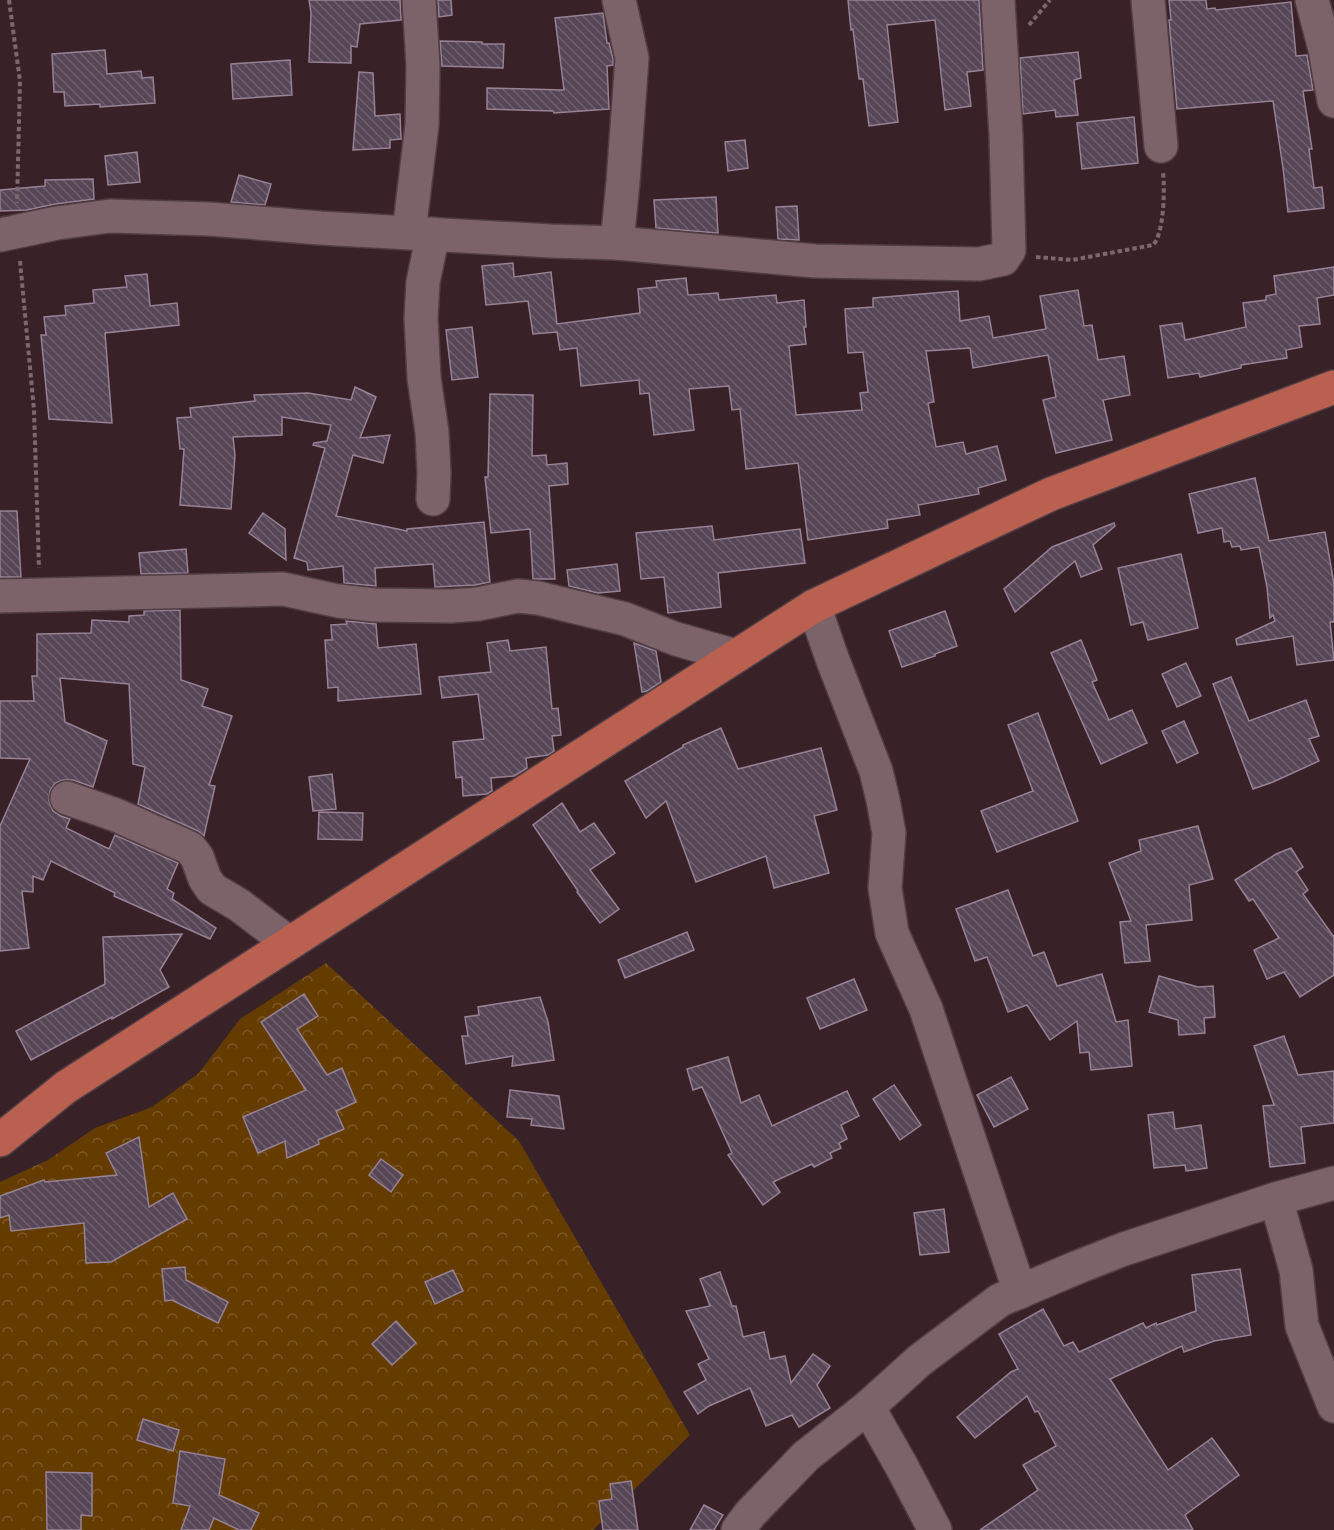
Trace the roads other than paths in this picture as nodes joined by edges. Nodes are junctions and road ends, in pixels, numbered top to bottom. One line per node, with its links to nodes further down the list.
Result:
1 (418, 0): 9 (street)
2 (619, 0): 10 (street)
3 (998, 0): 10 (street)
4 (1148, 0): 7 (street)
5 (1312, 0): 6 (street)
6 (1334, 101)
7 (1161, 146)
8 (8, 233): 9 (street)
9 (421, 233): 10 (street); 12 (street)
10 (617, 243)
11 (1334, 387): 14 (main road)
12 (433, 499)
13 (0, 596): 15 (street)
14 (814, 606): 15 (main road); 21 (street)
15 (736, 656): 17 (main road)
16 (67, 798): 17 (street)
17 (290, 943): 18 (main road)
18 (0, 1140)
19 (1334, 1183): 20 (street)
20 (1276, 1199): 21 (street); 22 (street)
21 (1020, 1292): 23 (street)
22 (1334, 1406)
23 (867, 1407): 24 (street); 25 (street)
24 (738, 1530)
25 (935, 1530)

